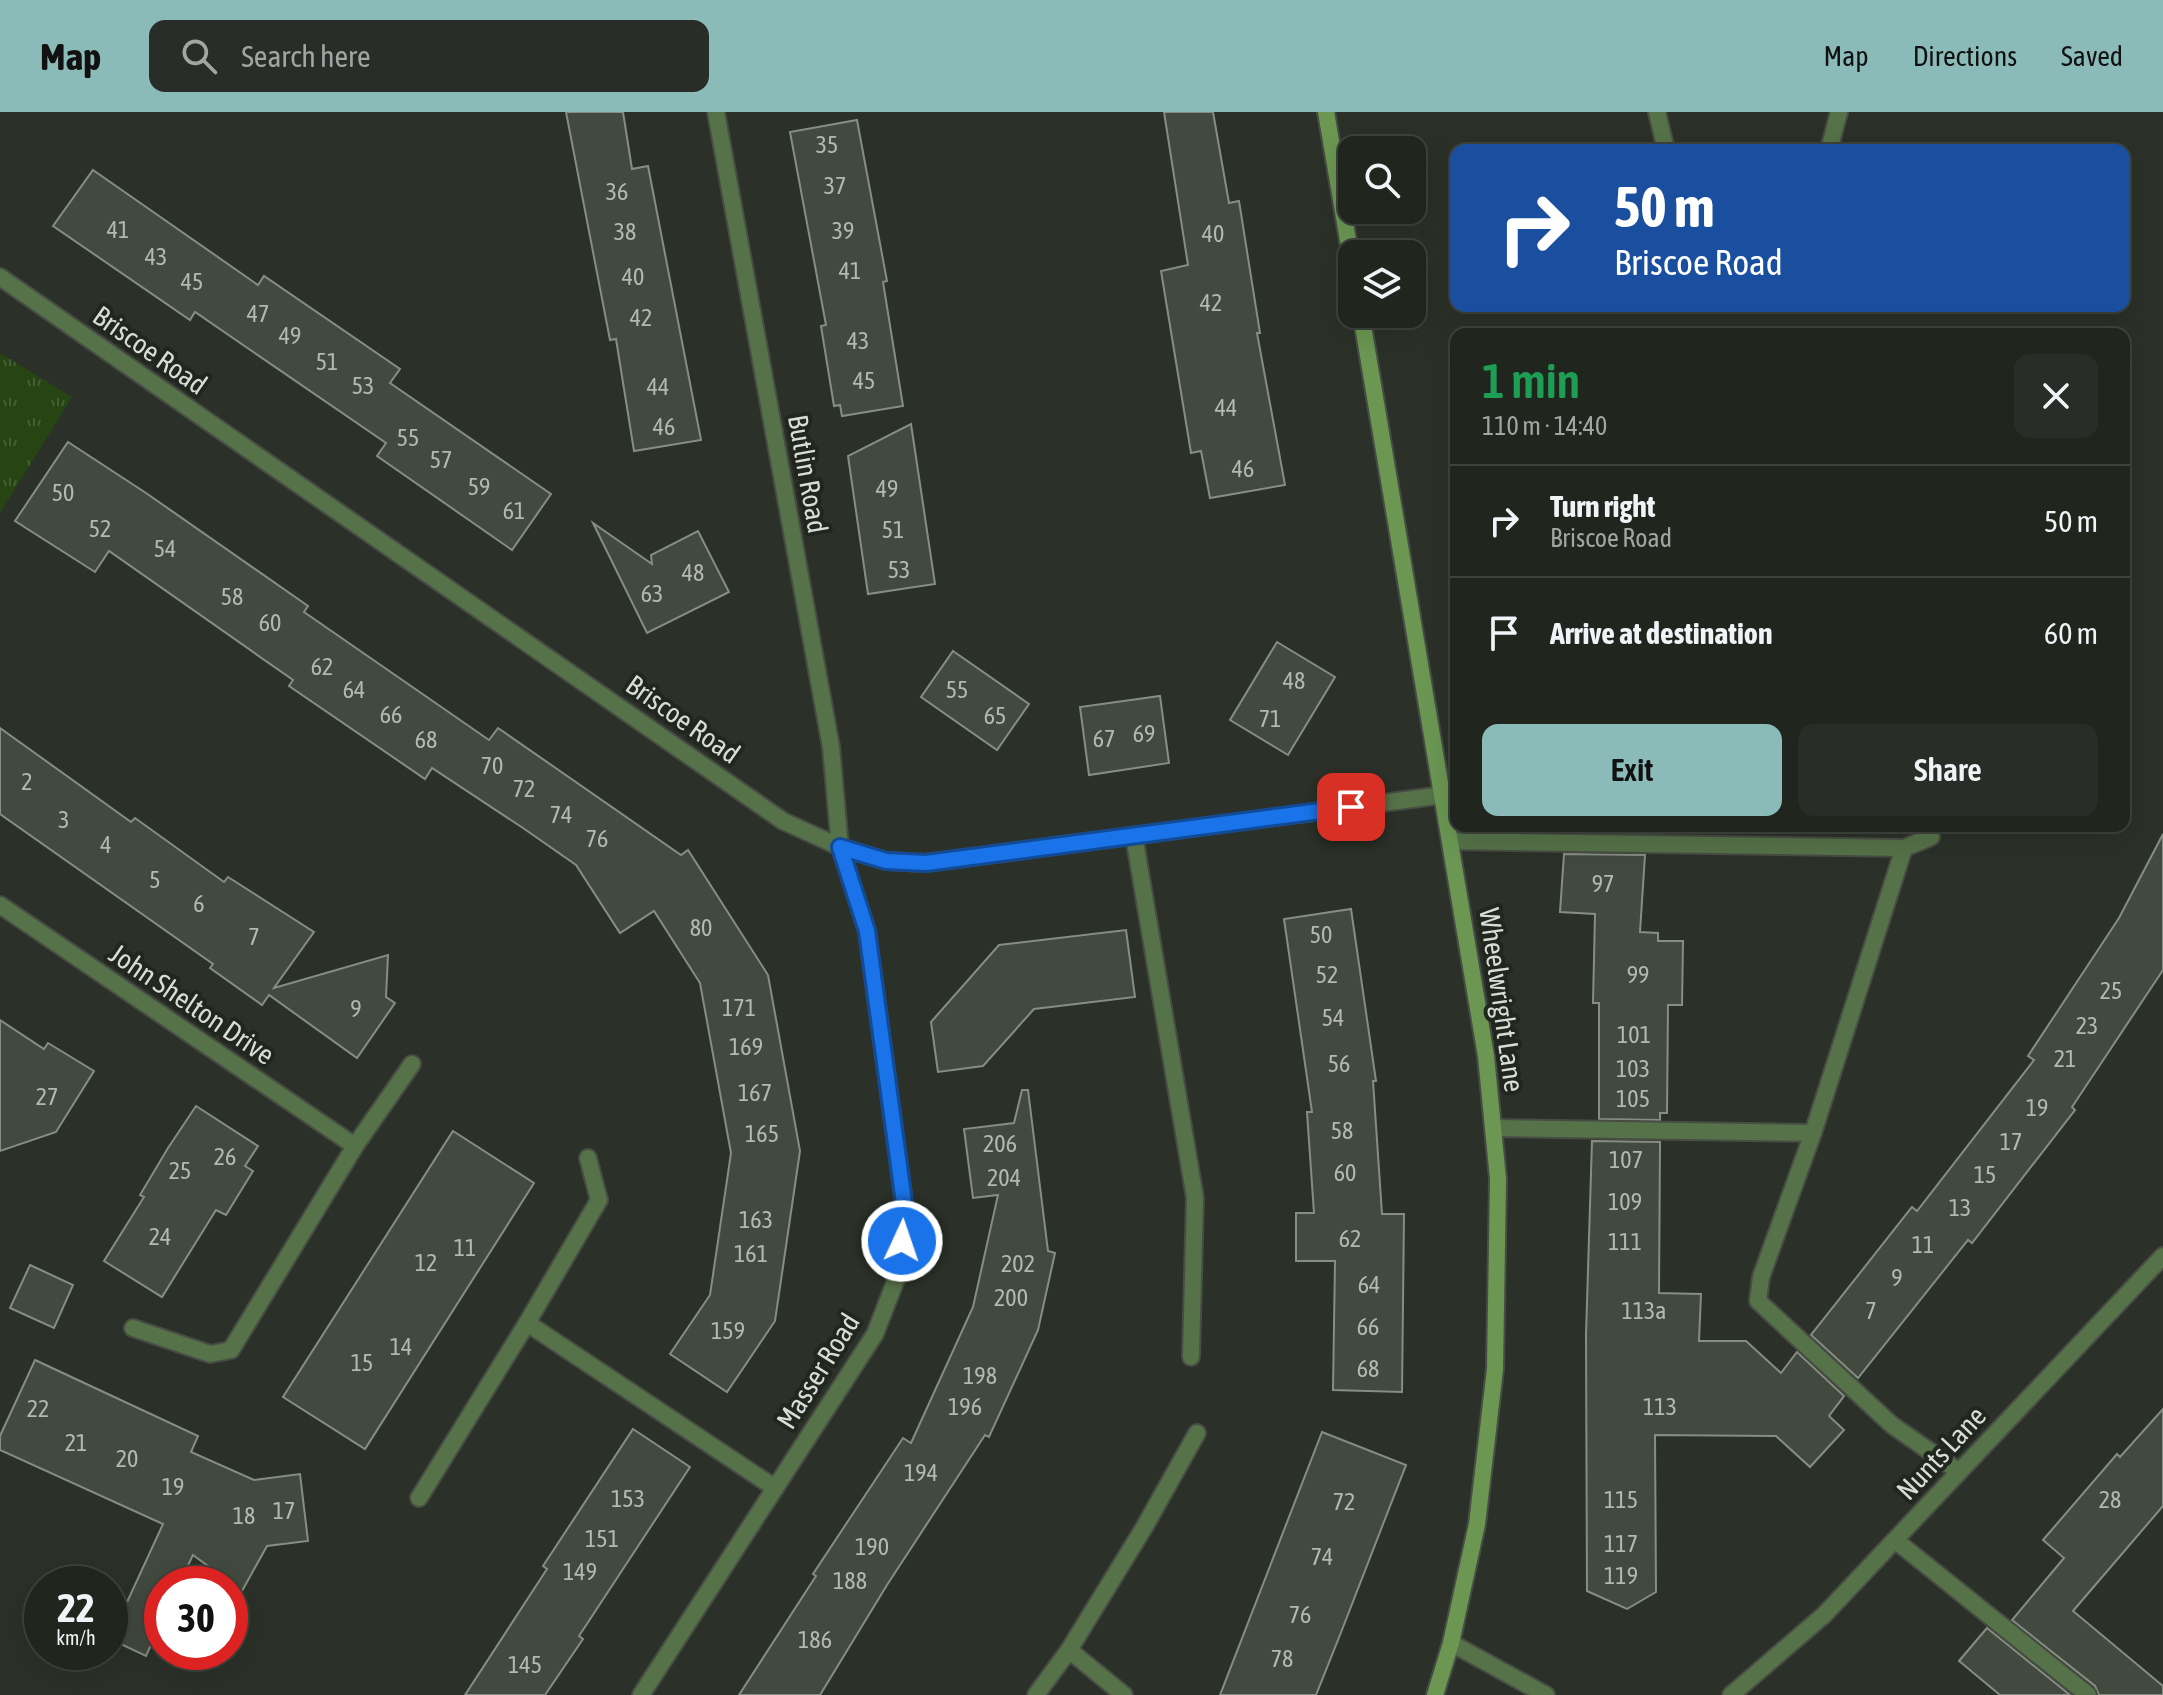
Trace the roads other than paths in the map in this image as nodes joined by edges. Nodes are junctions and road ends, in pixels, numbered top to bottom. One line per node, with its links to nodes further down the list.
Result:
1 (716, 112): 14 (street, Butlin Road)
2 (1326, 112): 7 (street)
3 (1657, 112): 5 (street)
4 (1839, 112): 6 (street)
5 (1665, 144)
6 (1831, 144)
7 (1348, 240)
8 (0, 277): 14 (street, Briscoe Road)
9 (1363, 328): 10 (street, Wheelwright Lane)
10 (1443, 795): 11 (street, Briscoe Road); 13 (street, Wheelwright Lane)
11 (1134, 836): 14 (street, Briscoe Road); 25 (street)
12 (1931, 837): 15 (street)
13 (1451, 841): 15 (street); 18 (street, Wheelwright Lane)
14 (840, 847): 28 (street, Masser Road)
15 (1904, 848): 19 (street)
16 (0, 905): 20 (street, John Shelton Drive)
17 (412, 1064): 20 (street)
18 (1493, 1128): 19 (street); 31 (street, Wheelwright Lane)
19 (1813, 1133): 27 (street)
20 (355, 1146): 24 (street)
21 (588, 1158): 23 (street)
22 (2163, 1256): 27 (street, Nunts Lane)
23 (527, 1323): 28 (street); 29 (street)
24 (133, 1328)
25 (1191, 1357)
26 (1197, 1433): 32 (street)
27 (1958, 1471): 30 (street, Nunts Lane)
28 (775, 1488): 34 (street, Masser Road)
29 (419, 1498)
30 (1895, 1540): 33 (street, Nunts Lane); 41 (street)
31 (1451, 1643): 37 (street, Wheelwright Lane); 38 (street)
32 (1069, 1650): 35 (street); 36 (street)
33 (1750, 1678): 39 (street, Nunts Lane); 40 (street, Nunts Lane)
34 (641, 1695)
35 (1036, 1695)
36 (1124, 1695)
37 (1435, 1695)
38 (1546, 1695)
39 (1723, 1695)
40 (1731, 1695)
41 (2088, 1695)

